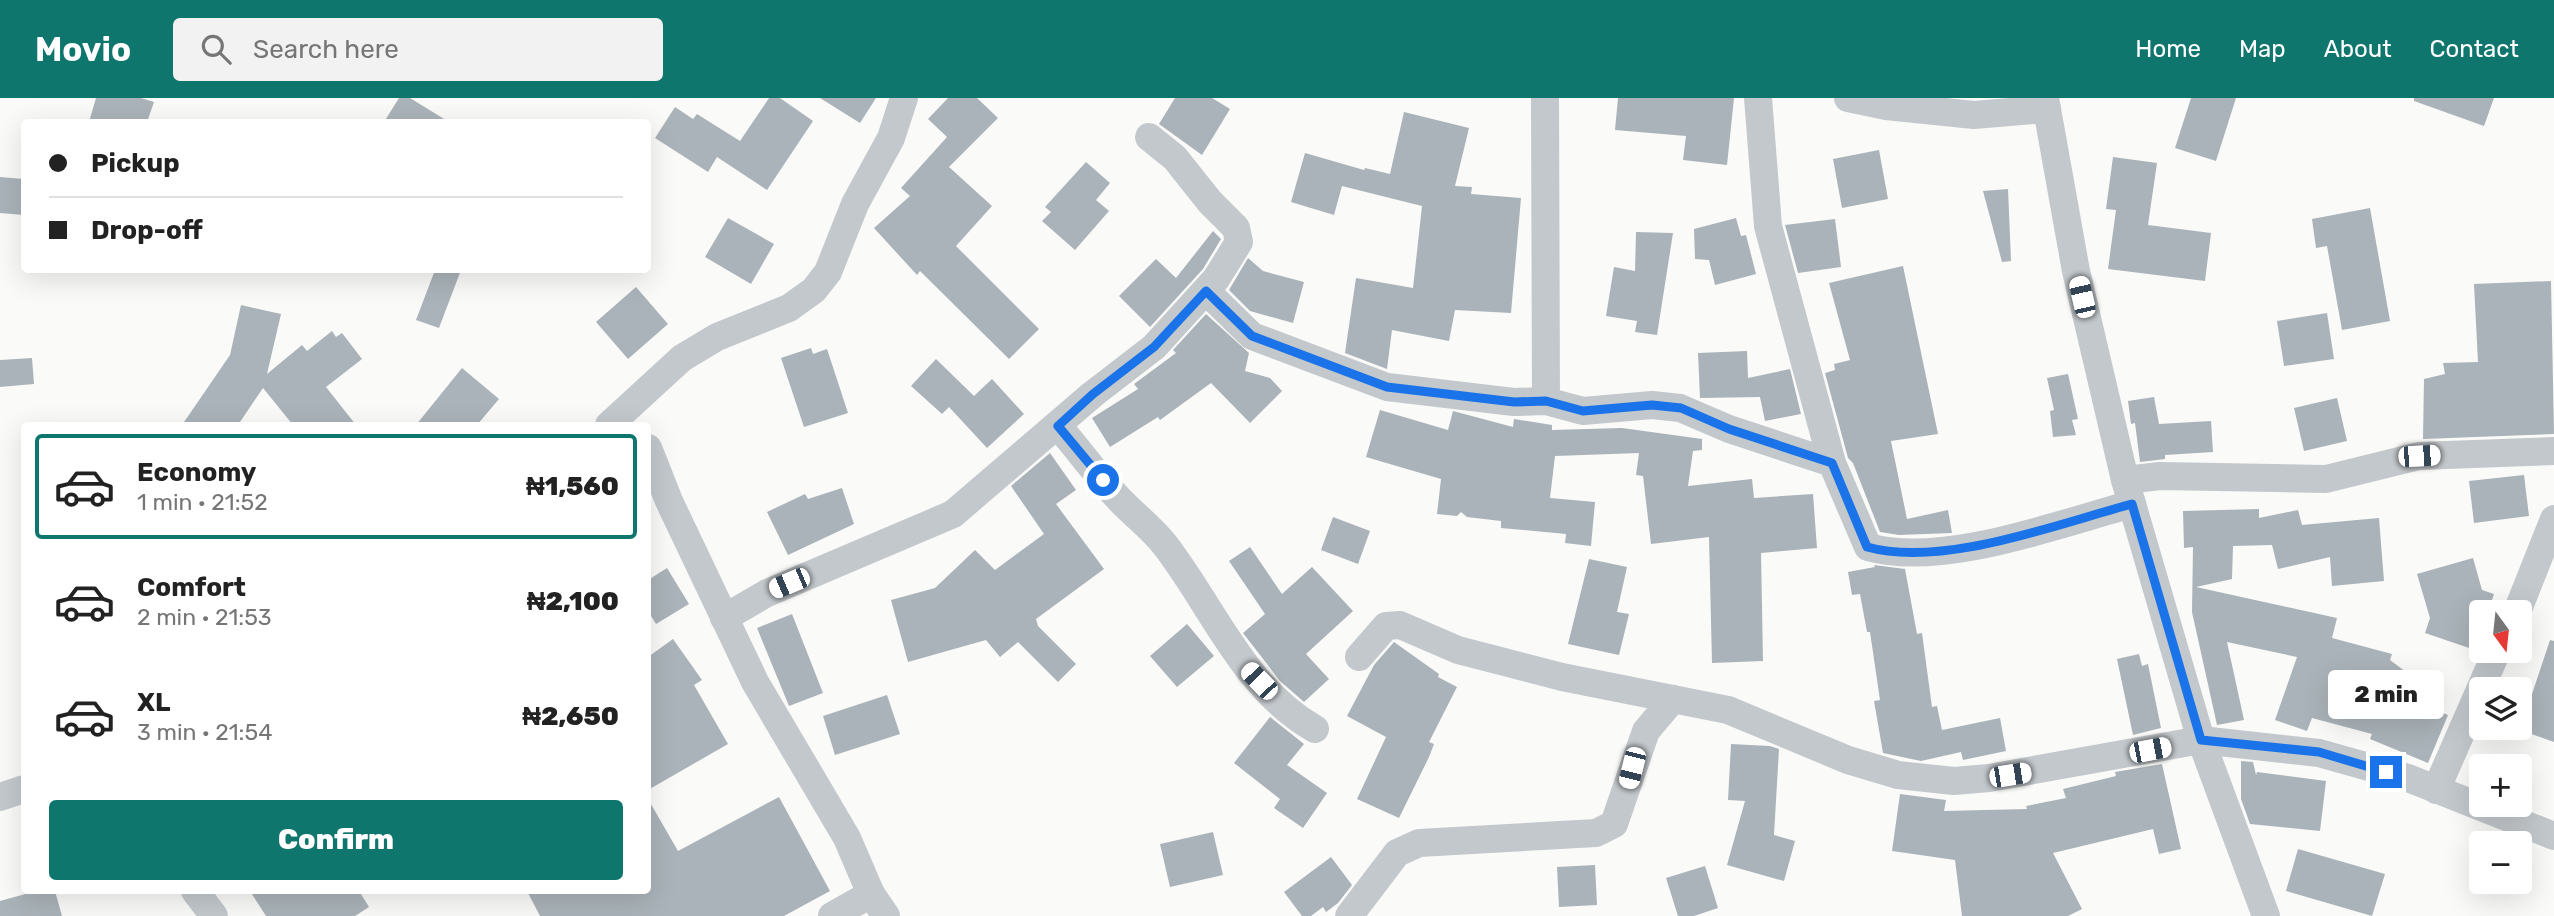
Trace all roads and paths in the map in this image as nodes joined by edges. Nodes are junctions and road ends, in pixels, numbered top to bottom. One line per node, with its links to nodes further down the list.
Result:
1 (904, 98): 9 (street)
2 (1545, 98): 8 (street)
3 (1758, 98): 14 (street)
4 (1848, 98): 5 (street)
5 (2046, 104): 15 (street)
6 (1149, 137): 7 (street)
7 (1206, 291): 8 (street); 11 (street)
8 (1546, 401): 14 (street)
9 (634, 415): 10 (street)
10 (616, 422)
11 (1058, 426): 18 (street); 22 (street)
12 (2554, 451): 15 (street)
13 (651, 456): 18 (street)
14 (1832, 463): 15 (street)
15 (2129, 492): 23 (street)
16 (2554, 519): 17 (street)
17 (2522, 600)
18 (724, 618): 29 (street)
19 (1359, 657): 21 (street)
20 (2492, 663): 25 (street)
21 (1673, 699): 23 (street); 32 (street)
22 (1315, 729)
23 (2201, 740): 25 (street); 33 (street)
24 (21, 790): 26 (street)
25 (2436, 790): 27 (street)
26 (0, 797)
27 (2554, 836)
28 (197, 894): 30 (street)
29 (879, 905): 31 (street)
30 (214, 916)
31 (832, 916)
32 (1349, 916)
33 (2266, 916)

